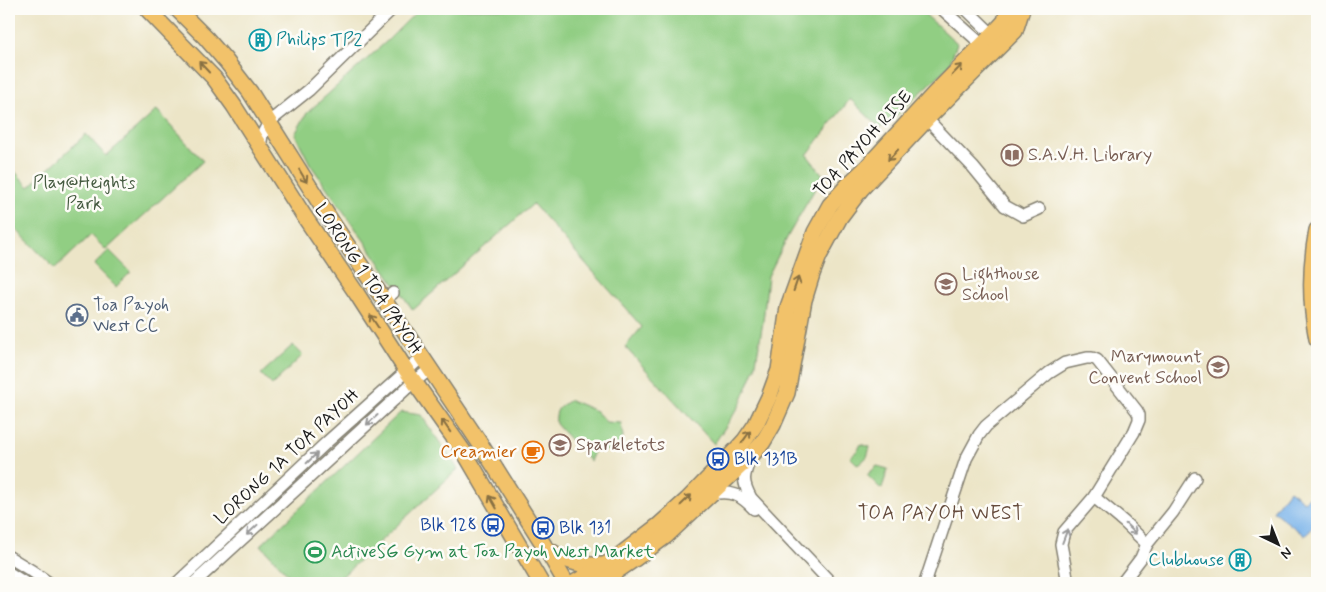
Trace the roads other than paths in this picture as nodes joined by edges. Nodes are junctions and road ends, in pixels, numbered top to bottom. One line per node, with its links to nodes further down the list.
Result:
1 (147, 9): 11 (main road, LORONG 1 TOA PAYOH, one-way to 1)
2 (176, 9): 9 (main road, LORONG 1 TOA PAYOH)
3 (392, 9): 13 (street)
4 (942, 9): 8 (street)
5 (966, 9): 8 (street)
6 (1008, 9): 8 (main road, TOA PAYOH RISE)
7 (1022, 9): 8 (main road, TOA PAYOH RISE)
8 (992, 45): 10 (main road, TOA PAYOH RISE)
9 (250, 92): 11 (main road); 13 (main road, LORONG 1 TOA PAYOH)
10 (946, 92): 12 (main road, TOA PAYOH RISE); 28 (main road, TOA PAYOH RISE, one-way to 10)
11 (234, 106): 14 (main road, LORONG 1 TOA PAYOH)
12 (927, 120): 15 (street); 20 (main road, TOA PAYOH RISE, one-way to 20)
13 (276, 124): 14 (street); 18 (main road, LORONG 1 TOA PAYOH, one-way to 18)
14 (262, 149): 19 (main road, LORONG 1 TOA PAYOH, one-way to 14)
15 (1039, 209)
16 (1317, 230): 17 (main road)
17 (1317, 339)
18 (426, 363): 19 (street, LORONG 1A TOA PAYOH); 25 (main road, LORONG 1 TOA PAYOH)
19 (410, 376): 29 (street, LORONG 1A TOA PAYOH); 33 (main road, LORONG 1 TOA PAYOH, one-way to 19)
20 (750, 458): 22 (main road, TOA PAYOH RISE); 38 (street)
21 (1195, 478): 24 (street)
22 (712, 494): 28 (main road, TOA PAYOH RISE); 37 (street)
23 (1094, 497): 24 (street, one-way to 24); 39 (street); 40 (street, one-way to 23)
24 (1147, 544): 41 (street)
25 (548, 550): 28 (main road); 34 (main road, LORONG 1 TOA PAYOH)
26 (9, 557): 31 (street)
27 (9, 573): 30 (street)
28 (609, 574): 35 (main road, TOA PAYOH RISE); 36 (main road, TOA PAYOH RISE)
29 (191, 580): 32 (street, LORONG 1A TOA PAYOH)
30 (25, 583)
31 (49, 583)
32 (177, 583)
33 (541, 583)
34 (566, 583)
35 (574, 583)
36 (599, 583)
37 (824, 583)
38 (831, 583)
39 (925, 583)
40 (1068, 583)
41 (1122, 583)

